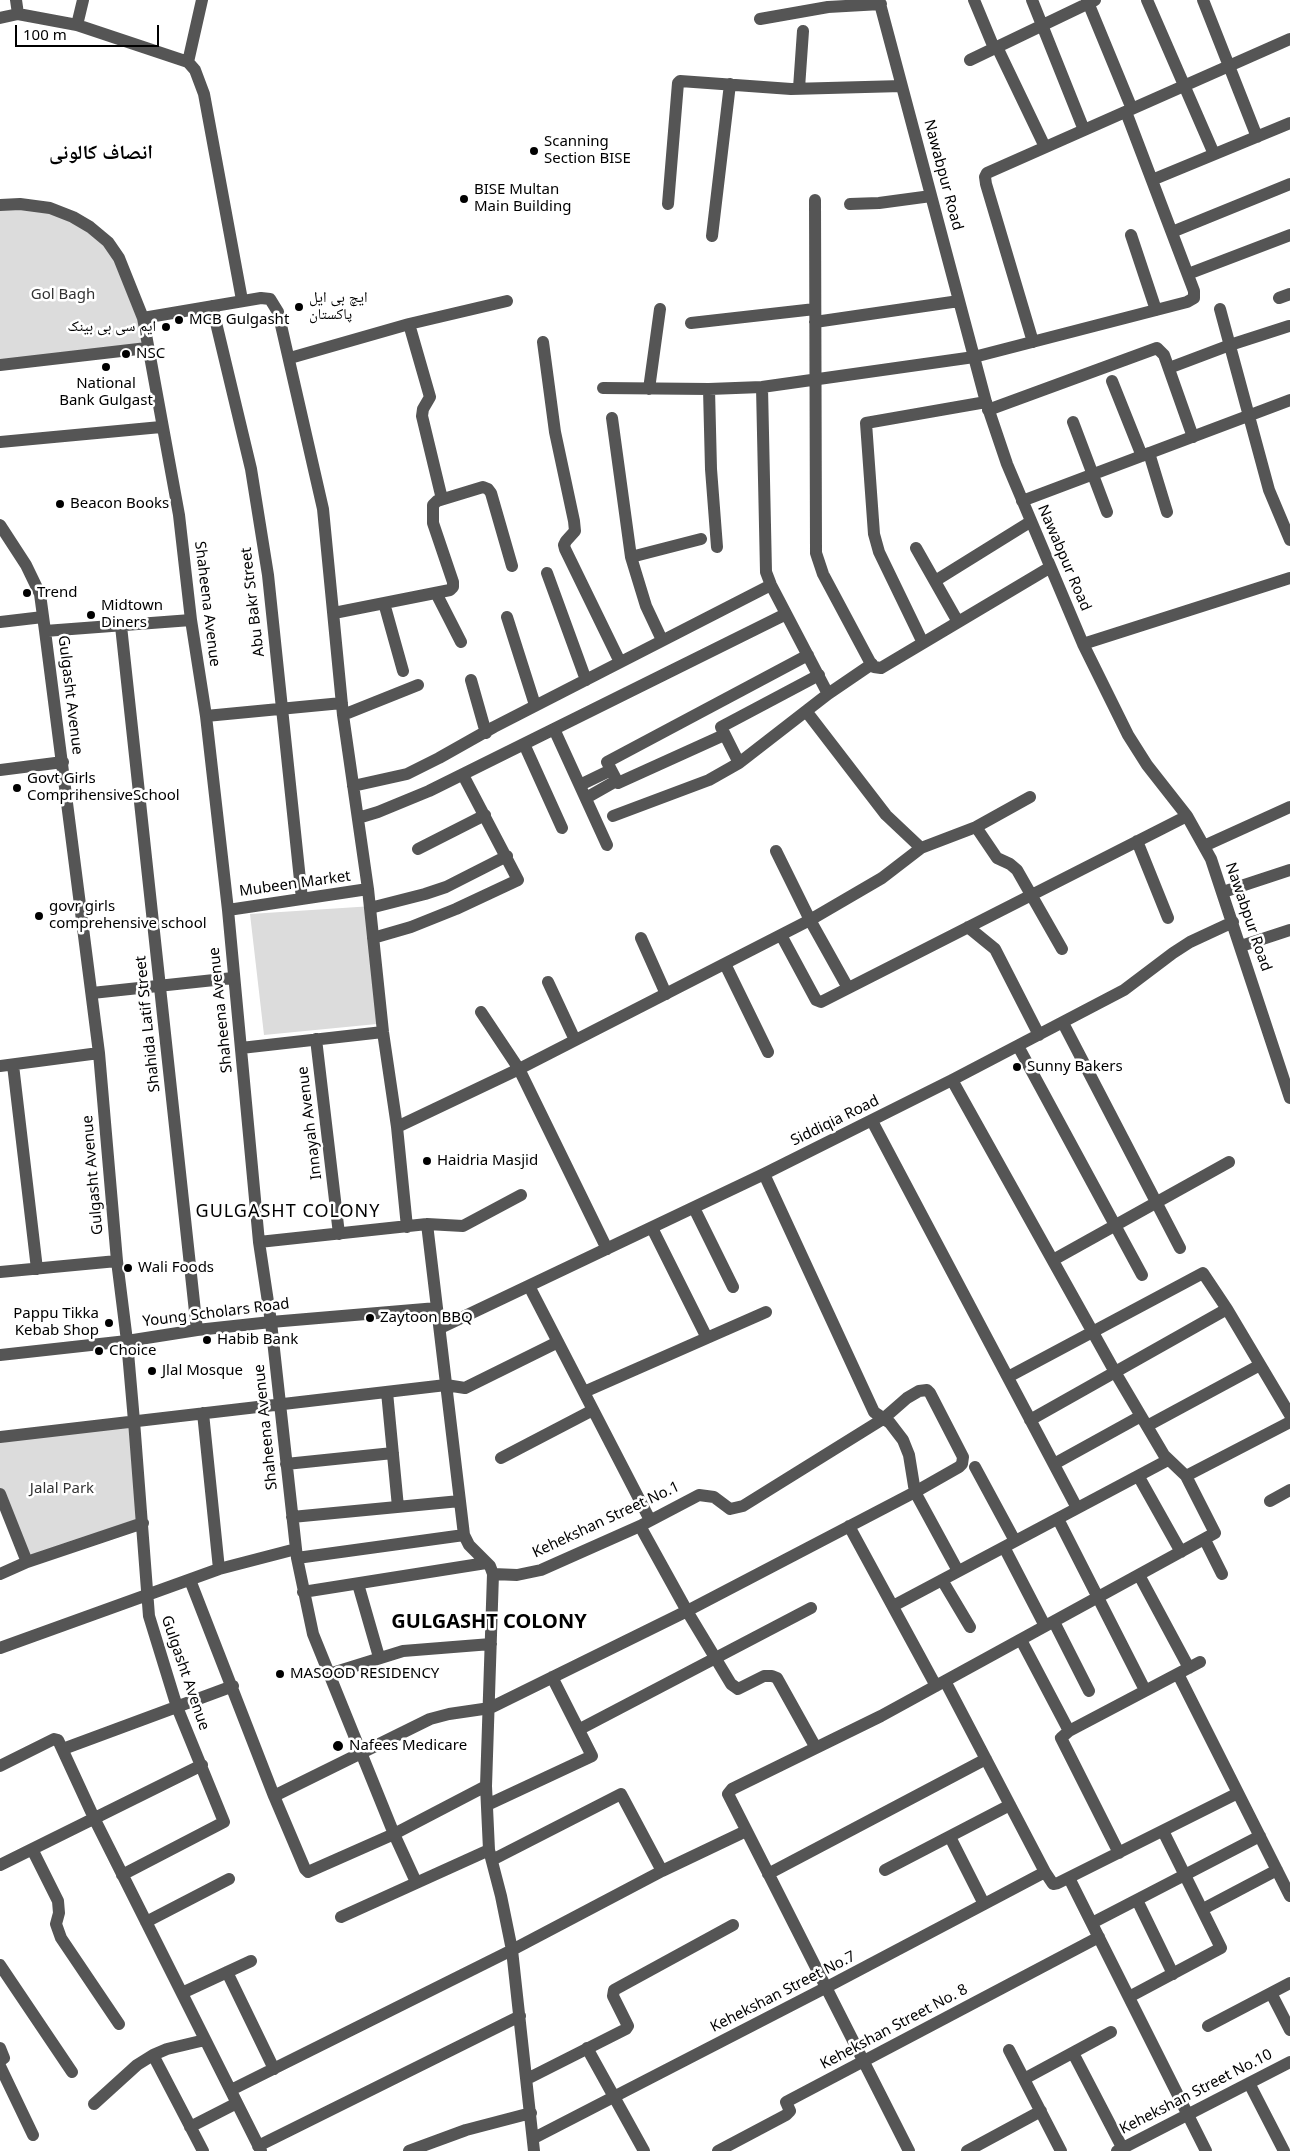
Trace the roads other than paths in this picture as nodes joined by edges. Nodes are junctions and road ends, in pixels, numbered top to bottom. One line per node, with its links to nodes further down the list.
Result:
1 (16, 0): 11 (street)
2 (83, 0): 14 (street)
3 (202, 0): 20 (street)
4 (974, 0): 18 (street)
5 (1032, 0): 15 (street)
6 (1146, 0): 24 (street)
7 (1203, 0): 21 (street)
8 (1090, 1): 15 (street); 26 (street)
9 (880, 2): 10 (street); 23 (street, Nawabpur Road)
10 (825, 4): 13 (street)
11 (18, 14): 12 (street); 14 (street)
12 (0, 18)
13 (760, 19)
14 (77, 25): 20 (street)
15 (1042, 25): 18 (street); 28 (street)
16 (803, 31): 25 (street)
17 (1290, 39): 21 (street)
18 (995, 47): 19 (street); 30 (street)
19 (970, 60)
20 (188, 62): 44 (street)
21 (1229, 66): 24 (street); 29 (street)
22 (730, 84): 25 (street); 36 (street); 42 (street)
23 (902, 86): 25 (street); 34 (street, Nawabpur Road)
24 (1184, 86): 26 (street); 31 (street)
25 (799, 88)
26 (1129, 110): 28 (street); 32 (street)
27 (1290, 123): 29 (street)
28 (1084, 130): 30 (street)
29 (1256, 137): 31 (street)
30 (1045, 147): 57 (street)
31 (1214, 154): 32 (street)
32 (1152, 180): 39 (street)
33 (1290, 184): 39 (street)
34 (931, 196): 37 (street); 46 (street, Nawabpur Road)
35 (815, 200): 51 (street)
36 (668, 204)
37 (850, 204)
38 (0, 205): 52 (street, Shaheena Avenue)
39 (1172, 232): 43 (street)
40 (1131, 235): 50 (street)
41 (1290, 235): 43 (street)
42 (712, 236)
43 (1188, 274): 50 (street)
44 (242, 300): 47 (street); 61 (street)
45 (507, 301): 54 (street)
46 (959, 301): 51 (street); 60 (street, Nawabpur Road)
47 (212, 306): 52 (street); 122 (street, Abu Bakr Street)
48 (660, 309): 68 (street)
49 (1220, 309): 58 (street)
50 (1156, 310): 57 (street)
51 (815, 316): 53 (street); 64 (street)
52 (143, 318): 59 (street, Shaheena Avenue)
53 (691, 323)
54 (409, 324): 61 (street); 80 (street)
55 (1289, 326): 58 (street)
56 (543, 342): 113 (street)
57 (1033, 342): 60 (street)
58 (1230, 345): 63 (street); 72 (street)
59 (147, 348): 62 (street); 75 (street, Shaheena Avenue)
60 (974, 356): 64 (street); 71 (street, Nawabpur Road)
61 (290, 358): 99 (street)
62 (0, 365)
63 (1169, 368): 71 (street); 76 (street)
64 (814, 379): 66 (street); 114 (street)
65 (1112, 381): 78 (street)
66 (762, 386): 69 (street); 96 (street)
67 (603, 388): 68 (street)
68 (649, 389): 69 (street)
69 (709, 389): 88 (street)
70 (1290, 400): 72 (street)
71 (987, 406): 81 (street, Nawabpur Road); 110 (street)
72 (1248, 415): 76 (street); 87 (street)
73 (612, 418): 90 (street)
74 (1073, 422): 79 (street)
75 (162, 427): 77 (street); 103 (street, Shaheena Avenue)
76 (1193, 437): 78 (street)
77 (0, 442)
78 (1146, 454): 79 (street); 83 (street)
79 (1093, 475): 81 (street); 82 (street)
80 (442, 499): 91 (street); 97 (street)
81 (1022, 501): 84 (street, Nawabpur Road)
82 (1107, 512)
83 (1168, 512)
84 (1030, 522): 92 (street, Nawabpur Road); 95 (street)
85 (0, 525): 101 (street, Gulgasht Avenue)
86 (701, 539): 90 (street)
87 (1290, 540)
88 (717, 547)
89 (916, 548): 95 (street)
90 (631, 557): 108 (street)
91 (512, 566)
92 (1049, 568): 105 (street); 111 (street, Nawabpur Road)
93 (547, 573): 118 (street)
94 (1290, 578): 111 (street)
95 (935, 581): 105 (street)
96 (771, 585): 100 (street); 108 (street)
97 (436, 593): 98 (street); 109 (street)
98 (384, 603): 99 (street); 115 (street)
99 (334, 613): 123 (street)
100 (786, 614): 112 (street); 126 (street)
101 (43, 617): 104 (street); 107 (street, Gulgasht Avenue)
102 (507, 617): 121 (street)
103 (192, 620): 106 (street); 125 (street, Shaheena Avenue)
104 (0, 622)
105 (958, 622): 110 (street)
106 (121, 626): 107 (street); 173 (street, Shahida Latif Street)
107 (45, 631): 130 (street, Gulgasht Avenue)
108 (662, 640): 113 (street)
109 (461, 642)
110 (923, 643): 114 (street)
111 (1083, 644): 142 (street, Nawabpur Road)
112 (808, 655): 116 (street); 134 (street)
113 (620, 662): 118 (street)
114 (872, 664): 120 (street)
115 (403, 672)
116 (819, 675): 120 (street); 128 (street)
117 (471, 680): 127 (street)
118 (586, 680): 121 (street)
119 (418, 685): 123 (street)
120 (828, 694): 124 (street)
121 (535, 706): 127 (street)
122 (282, 708): 123 (street); 125 (street); 157 (street, Abu Bakr Street)
123 (343, 709): 136 (street)
124 (806, 711): 131 (street); 149 (street)
125 (206, 716): 159 (street, Shaheena Avenue)
126 (554, 729): 129 (street); 135 (street)
127 (486, 733): 136 (street)
128 (724, 734): 131 (street); 134 (street)
129 (524, 744): 133 (street); 145 (street)
130 (62, 762): 132 (street); 175 (street, Gulgasht Avenue)
131 (739, 763): 141 (street)
132 (0, 770)
133 (463, 774): 140 (street); 143 (street)
134 (614, 776): 135 (street); 138 (street)
135 (580, 785): 138 (street)
136 (353, 786): 143 (street)
137 (1030, 797): 144 (street)
138 (586, 798): 147 (street)
139 (1290, 807): 148 (street)
140 (485, 814): 150 (street); 152 (street)
141 (614, 816)
142 (1187, 816): 146 (street); 148 (street, Nawabpur Road)
143 (358, 818): 154 (street)
144 (976, 826): 149 (street); 156 (street)
145 (562, 828)
146 (1137, 841): 156 (street); 160 (street)
147 (607, 845)
148 (1204, 846): 155 (street, Nawabpur Road)
149 (921, 848): 161 (street)
150 (418, 849)
151 (776, 851): 161 (street)
152 (507, 856): 158 (street); 166 (street)
153 (1290, 870): 155 (street)
154 (368, 889): 157 (street, Mubeen Market); 158 (street)
155 (1223, 892): 162 (street, Nawabpur Road)
156 (1031, 895): 163 (street); 169 (street)
157 (302, 899): 159 (street, Mubeen Market)
158 (370, 908): 166 (street)
159 (228, 910): 171 (street, Shaheena Avenue)
160 (1168, 918)
161 (810, 920): 165 (street); 174 (street)
162 (1233, 922): 168 (street, Nawabpur Road); 178 (street, Siddiqia Road)
163 (968, 927): 174 (street); 180 (street)
164 (1290, 930): 168 (street)
165 (782, 935): 170 (street); 174 (street)
166 (373, 938): 179 (street)
167 (641, 938): 176 (street)
168 (1241, 946): 191 (street, Nawabpur Road)
169 (1062, 949)
170 (725, 964): 176 (street); 185 (street)
171 (233, 978): 173 (street); 184 (street, Shaheena Avenue)
172 (548, 982): 182 (street)
173 (160, 986): 175 (street); 219 (street, Shahida Latif Street)
174 (848, 988)
175 (92, 993): 186 (street, Gulgasht Avenue)
176 (666, 994): 182 (street)
177 (481, 1012): 189 (street)
178 (1063, 1023): 180 (street, Siddiqia Road); 197 (street)
179 (383, 1032): 181 (street); 193 (street)
180 (1039, 1035): 183 (street, Siddiqia Road)
181 (316, 1039): 184 (street); 203 (street, Innayah Avenue)
182 (575, 1040): 189 (street)
183 (1018, 1046): 190 (street, Siddiqia Road); 200 (street)
184 (241, 1048): 204 (street, Shaheena Avenue)
185 (768, 1052)
186 (99, 1053): 187 (street); 208 (street, Gulgasht Avenue)
187 (13, 1064): 188 (street); 209 (street)
188 (0, 1066)
189 (519, 1069): 193 (street); 206 (street)
190 (952, 1080): 192 (street, Siddiqia Road); 207 (street)
191 (1290, 1098)
192 (872, 1121): 195 (street, Siddiqia Road); 227 (street)
193 (397, 1126): 201 (street)
194 (1229, 1162): 197 (street)
195 (764, 1174): 198 (street, Siddiqia Road); 235 (street)
196 (522, 1195): 199 (street)
197 (1156, 1202): 200 (street); 205 (street)
198 (694, 1208): 202 (street, Siddiqia Road); 213 (street)
199 (427, 1224): 201 (street); 214 (street)
200 (1115, 1225): 207 (street); 211 (street)
201 (407, 1227): 203 (street)
202 (652, 1228): 206 (street, Siddiqia Road); 221 (street)
203 (339, 1234): 204 (street)
204 (259, 1242): 217 (street, Shaheena Avenue)
205 (1180, 1248)
206 (607, 1249): 212 (street, Siddiqia Road)
207 (1053, 1260): 220 (street)
208 (117, 1261): 209 (street); 222 (street, Gulgasht Avenue)
209 (37, 1269): 210 (street)
210 (0, 1272)
211 (1142, 1275)
212 (529, 1286): 218 (street, Siddiqia Road); 223 (street)
213 (733, 1287)
214 (437, 1308): 217 (street, Young Scholars Road); 218 (street)
215 (1227, 1309): 220 (street); 225 (street); 226 (street)
216 (766, 1312): 221 (street)
217 (271, 1322): 219 (street, Young Scholars Road); 231 (street, Shaheena Avenue)
218 (440, 1328): 228 (street)
219 (197, 1330): 222 (street, Young Scholars Road)
220 (1092, 1332): 226 (street); 227 (street)
221 (707, 1338): 230 (street)
222 (127, 1341): 224 (street, Young Scholars Road); 237 (street, Gulgasht Avenue)
223 (558, 1342): 228 (street); 230 (street)
224 (0, 1355)
225 (1260, 1365): 234 (street); 238 (street)
226 (1115, 1372): 236 (street); 238 (street)
227 (1008, 1377): 236 (street)
228 (446, 1385): 229 (street); 252 (street)
229 (387, 1392): 231 (street); 241 (street)
230 (584, 1392): 232 (street)
231 (279, 1404): 233 (street); 244 (street, Shaheena Avenue)
232 (593, 1410): 242 (street); 259 (street)
233 (204, 1413): 237 (street); 268 (street)
234 (1290, 1415)
235 (883, 1419): 250 (street); 250 (street); 259 (street, Kehekshan Street No.1)
236 (1030, 1420): 245 (street)
237 (134, 1421): 240 (street); 258 (street, Gulgasht Avenue)
238 (1144, 1421): 243 (street); 245 (street)
239 (1290, 1422): 247 (street)
240 (0, 1437)
241 (393, 1453): 244 (street); 254 (street)
242 (501, 1458)
243 (1168, 1460): 247 (street); 255 (street)
244 (286, 1464): 256 (street, Shaheena Avenue)
245 (1054, 1464): 255 (street)
246 (975, 1467): 263 (street)
247 (1186, 1476): 262 (street)
248 (1140, 1479): 264 (street)
249 (1290, 1490): 253 (street)
250 (915, 1492): 260 (street); 269 (street)
251 (0, 1494): 266 (street)
252 (460, 1501): 254 (street); 261 (street)
253 (1270, 1501)
254 (398, 1507): 256 (street)
255 (1078, 1508): 257 (street)
256 (292, 1517): 265 (street, Shaheena Avenue)
257 (1058, 1518): 263 (street); 278 (street)
258 (143, 1523): 266 (street); 277 (street, Gulgasht Avenue)
259 (645, 1523): 267 (street, Kehekshan Street No.1); 281 (street)
260 (850, 1526): 279 (street); 281 (street)
261 (464, 1535): 265 (street); 267 (street)
262 (1205, 1540): 264 (street); 271 (street)
263 (1010, 1544): 269 (street); 282 (street)
264 (1181, 1552): 272 (street)
265 (296, 1553): 268 (street); 276 (street, Shaheena Avenue)
266 (27, 1562): 270 (street)
267 (490, 1568): 275 (street, Kehekshan Street No.1); 285 (street)
268 (219, 1569): 273 (street)
269 (958, 1571): 274 (street)
270 (0, 1574)
271 (1222, 1574)
272 (1139, 1575): 278 (street); 289 (street)
273 (190, 1580): 277 (street); 293 (street)
274 (942, 1580): 279 (street); 283 (street)
275 (358, 1584): 276 (street, Kehekshan Street No.1); 287 (street)
276 (304, 1592): 290 (street, Shaheena Avenue)
277 (147, 1594): 286 (street); 296 (street, Gulgasht Avenue)
278 (1099, 1598): 282 (street); 294 (street)
279 (893, 1606): 292 (street)
280 (811, 1608): 288 (street)
281 (687, 1611): 288 (street); 291 (street)
282 (1050, 1624): 284 (street); 295 (street)
283 (970, 1627)
284 (1021, 1640): 292 (street); 299 (street)
285 (491, 1644): 287 (street); 297 (street)
286 (0, 1648)
287 (379, 1657): 290 (street)
288 (716, 1658): 298 (street); 300 (street)
289 (1189, 1668): 294 (street); 307 (street)
290 (329, 1674): 302 (street, Shaheena Avenue)
291 (552, 1677): 297 (street); 298 (street)
292 (941, 1683): 300 (street); 303 (street)
293 (232, 1686): 296 (street); 308 (street)
294 (1145, 1690): 299 (street)
295 (1089, 1691)
296 (176, 1707): 301 (street); 304 (street, Gulgasht Avenue)
297 (490, 1708): 302 (street); 306 (street)
298 (580, 1729): 309 (street)
299 (1069, 1731): 318 (street)
300 (816, 1748): 312 (street)
301 (63, 1749): 305 (street); 311 (street)
302 (362, 1753): 308 (street); 314 (street, Shaheena Avenue)
303 (986, 1759): 310 (street); 325 (street)
304 (202, 1765): 311 (street); 326 (street, Gulgasht Avenue)
305 (0, 1766)
306 (486, 1786): 309 (street); 314 (street)
307 (1238, 1793): 313 (street); 315 (street)
308 (274, 1796): 314 (street)
309 (487, 1805): 319 (street)
310 (1010, 1806): 316 (street); 324 (street)
311 (94, 1818): 317 (street); 326 (street)
312 (746, 1831): 323 (street); 325 (street)
313 (1163, 1831): 318 (street); 327 (street)
314 (394, 1834): 330 (street, Shaheena Avenue)
315 (1260, 1836): 322 (street); 327 (street)
316 (950, 1837): 321 (street); 333 (street)
317 (32, 1849): 320 (street); 351 (street)
318 (1118, 1853): 328 (street)
319 (490, 1855): 323 (street); 330 (street); 340 (street)
320 (0, 1865)
321 (885, 1870)
322 (1277, 1870): 331 (street); 334 (street)
323 (662, 1871): 340 (street)
324 (1045, 1872): 328 (street); 333 (street, Kehekshan Street No.7)
325 (768, 1874): 346 (street)
326 (122, 1875): 336 (street)
327 (1186, 1875): 332 (street); 334 (street)
328 (1069, 1878): 337 (street)
329 (229, 1879): 336 (street)
330 (416, 1882): 335 (street)
331 (1289, 1891)
332 (1137, 1900): 337 (street); 344 (street)
333 (984, 1904): 346 (street, Kehekshan Street No.7)
334 (1203, 1909): 344 (street)
335 (341, 1917)
336 (146, 1922): 347 (street)
337 (1092, 1923): 339 (street)
338 (733, 1925): 357 (street)
339 (1099, 1937): 349 (street); 362 (street, Kehekshan Street No. 8)
340 (512, 1950): 350 (street); 365 (street)
341 (252, 1961): 343 (street)
342 (0, 1965): 366 (street)
343 (227, 1972): 347 (street); 365 (street)
344 (1173, 1974): 349 (street)
345 (1290, 1983): 348 (street)
346 (827, 1988): 362 (street); 371 (street, Kehekshan Street No.7)
347 (182, 1993): 355 (street)
348 (1271, 1993): 352 (street); 353 (street)
349 (1129, 1997): 376 (street)
350 (520, 2016): 367 (street); 381 (street)
351 (119, 2024)
352 (1208, 2026)
353 (1290, 2030)
354 (1112, 2032): 359 (street)
355 (205, 2040): 360 (street); 370 (street)
356 (0, 2048): 361 (street)
357 (587, 2048): 367 (street); 371 (street)
358 (1009, 2050): 368 (street)
359 (1073, 2053): 368 (street); 382 (street)
360 (153, 2055): 373 (street); 377 (street)
361 (0, 2061)
362 (865, 2061): 380 (street, Kehekshan Street No. 8); 388 (street)
363 (1290, 2062): 369 (street, Kehekshan Street No.10)
364 (0, 2066): 378 (street)
365 (274, 2069): 370 (street)
366 (72, 2072)
367 (527, 2079): 375 (street)
368 (1024, 2079): 374 (street)
369 (1249, 2083): 376 (street, Kehekshan Street No.10); 392 (street)
370 (231, 2090): 372 (street)
371 (614, 2097): 379 (street, Kehekshan Street No.7); 386 (street)
372 (237, 2103): 377 (street); 381 (street)
373 (94, 2104)
374 (1040, 2111): 389 (street); 390 (street)
375 (531, 2114): 379 (street); 384 (street)
376 (1188, 2114): 382 (street, Kehekshan Street No.10); 391 (street)
377 (190, 2127): 383 (street)
378 (33, 2135)
379 (534, 2138): 385 (street)
380 (737, 2147): 387 (street, Kehekshan Street No. 8)
381 (260, 2148)
382 (1121, 2150)
383 (203, 2151)
384 (409, 2151)
385 (534, 2151)
386 (644, 2151)
387 (718, 2151)
388 (909, 2151)
389 (967, 2151)
390 (1061, 2151)
391 (1206, 2151)
392 (1284, 2151)

